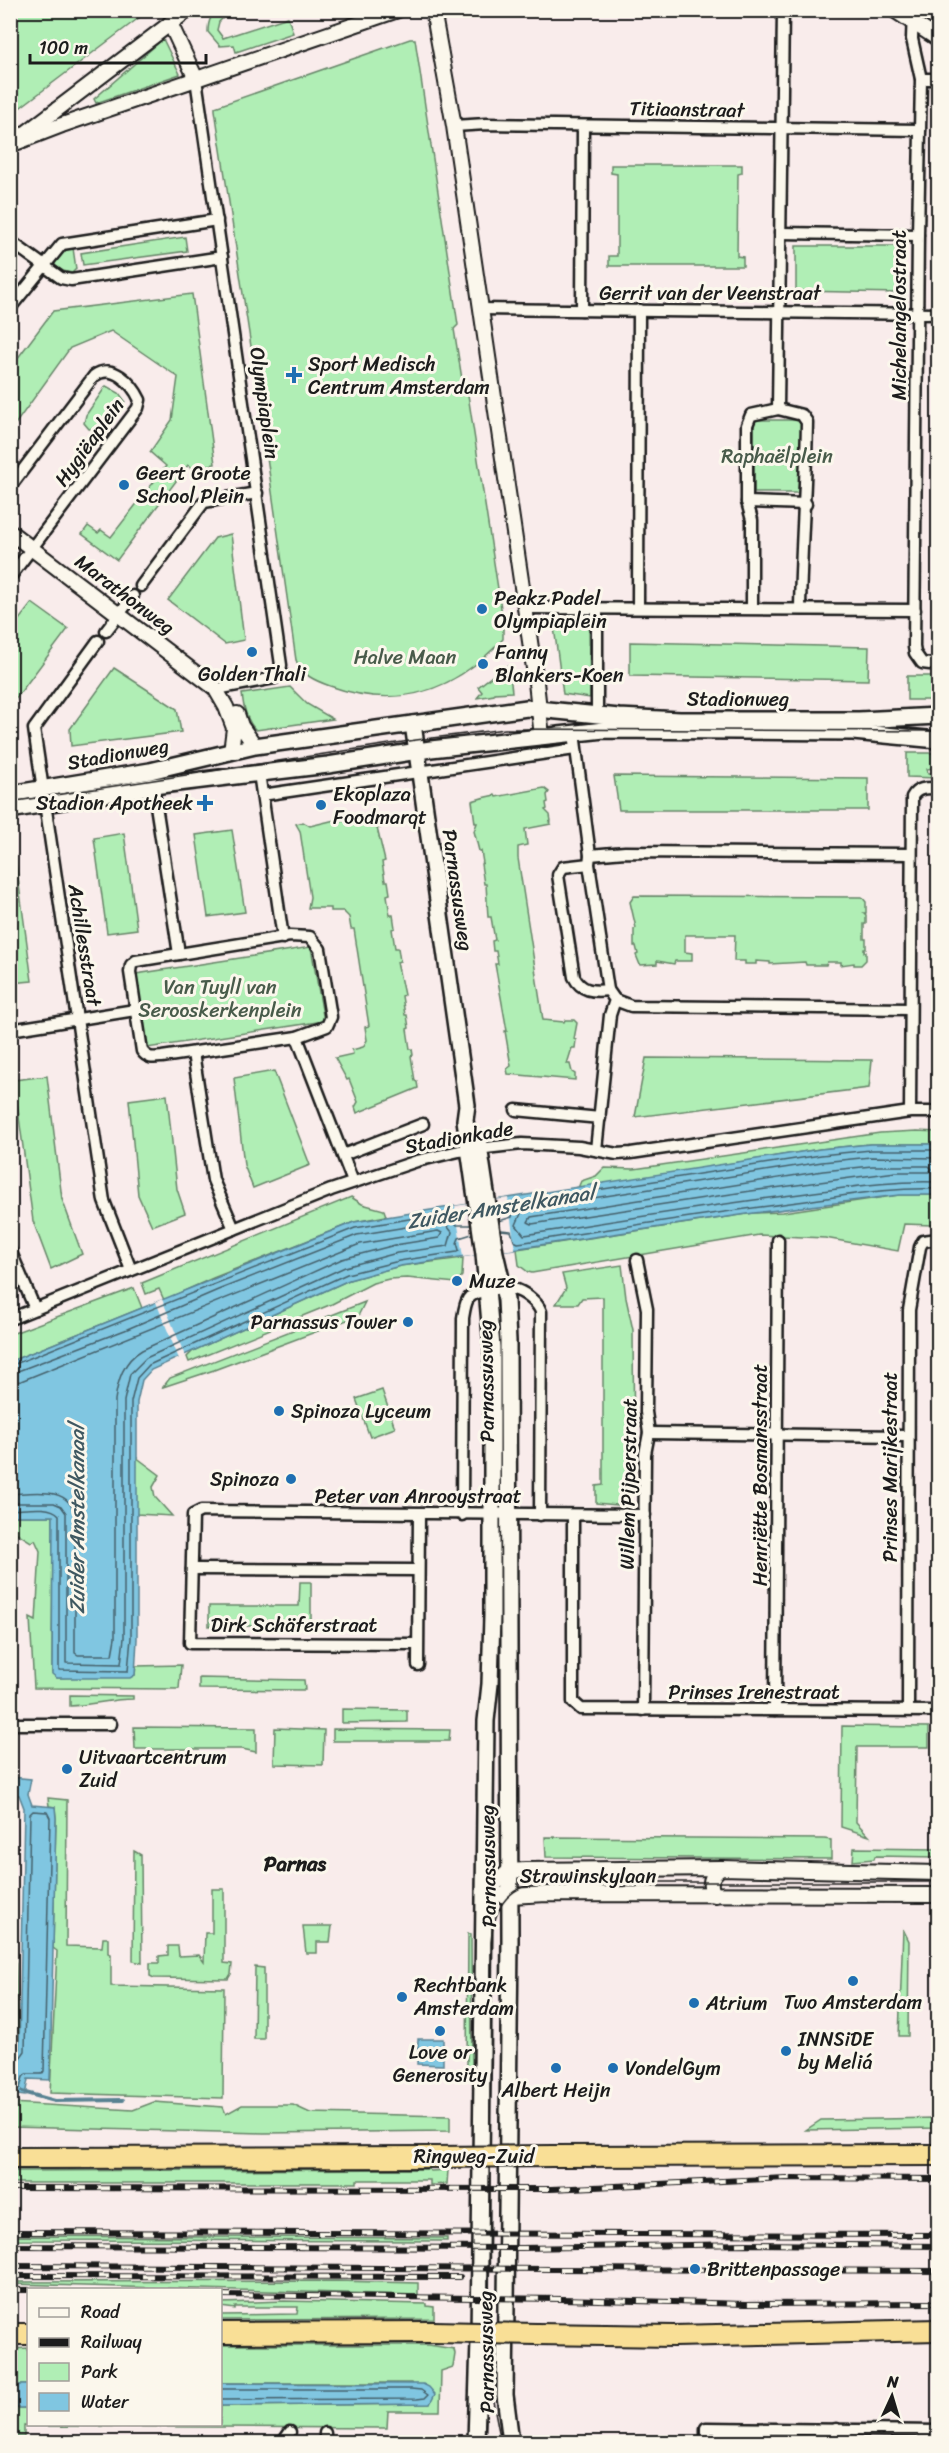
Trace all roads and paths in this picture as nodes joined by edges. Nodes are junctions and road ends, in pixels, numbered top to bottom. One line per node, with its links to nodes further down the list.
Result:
1 (188, 10): 7 (street)
2 (398, 10): 9 (street)
3 (433, 10): 12 (street)
4 (783, 10): 14 (street)
5 (894, 10): 6 (street)
6 (913, 16): 8 (street); 10 (street, Michelangelostraat)
7 (170, 23): 9 (street, Olympiaplein); 16 (street)
8 (939, 39)
9 (196, 79): 16 (street); 17 (street, Olympiaplein)
10 (921, 79): 11 (street); 15 (street, Michelangelostraat)
11 (939, 79)
12 (454, 126): 13 (street, Titiaanstraat); 24 (street)
13 (583, 126): 14 (street, Titiaanstraat); 25 (street)
14 (782, 128): 15 (street, Titiaanstraat); 18 (street)
15 (920, 130): 19 (street, Michelangelostraat)
16 (10, 145)
17 (217, 220): 21 (street, Olympiaplein); 22 (street)
18 (780, 233): 19 (street); 27 (street)
19 (918, 235): 28 (street, Michelangelostraat)
20 (10, 241): 22 (street)
21 (222, 257): 22 (street); 32 (street, Olympiaplein)
22 (43, 265): 23 (street)
23 (10, 309)
24 (482, 309): 25 (street, Gerrit van der Veenstraat); 40 (street)
25 (582, 310): 26 (street, Gerrit van der Veenstraat)
26 (639, 310): 27 (street, Gerrit van der Veenstraat); 42 (street)
27 (778, 312): 28 (street, Gerrit van der Veenstraat); 30 (street)
28 (918, 314): 29 (street, Gerrit van der Veenstraat); 45 (street, Michelangelostraat)
29 (939, 314)
30 (778, 409): 33 (street); 34 (street)
31 (10, 487): 36 (street, Hygiëaplein)
32 (257, 493): 38 (street); 50 (street, Olympiaplein)
33 (747, 502): 34 (street); 43 (street)
34 (806, 504): 44 (street)
35 (10, 532): 36 (street, Marathonweg)
36 (32, 548): 37 (street, Hygiëaplein); 46 (street, Marathonweg)
37 (10, 577)
38 (141, 586)
39 (133, 596): 46 (street)
40 (525, 608): 41 (street); 51 (street)
41 (597, 608): 42 (street); 52 (street)
42 (639, 608): 43 (street)
43 (752, 608): 44 (street)
44 (800, 609): 45 (street)
45 (915, 610): 49 (street, Michelangelostraat)
46 (120, 614): 47 (street); 50 (street, Marathonweg)
47 (106, 631)
48 (98, 641): 64 (street, Achillesstraat)
49 (939, 665)
50 (219, 688): 58 (street); 59 (street)
51 (538, 708): 52 (main road, Stadionweg); 54 (main road); 55 (street)
52 (597, 715): 53 (main road, Stadionweg)
53 (939, 716)
54 (413, 724): 58 (main road); 60 (main road)
55 (542, 737): 57 (main road, Stadionweg); 60 (main road)
56 (939, 740): 57 (main road, Stadionweg)
57 (575, 741): 61 (street); 71 (street)
58 (255, 746): 59 (main road)
59 (231, 752): 64 (main road, Stadionweg)
60 (417, 752): 61 (main road, Parnassusweg); 62 (main road)
61 (420, 772): 67 (street); 87 (main road, Parnassusweg)
62 (259, 773): 63 (main road, Stadionweg); 67 (street)
63 (153, 786): 68 (main road, Stadionweg); 73 (street)
64 (43, 788): 66 (main road, Stadionweg); 68 (street, Achillesstraat)
65 (939, 788): 70 (street)
66 (10, 794)
67 (262, 795): 72 (street)
68 (45, 805): 69 (main road, Stadionweg); 78 (street, Achillesstraat)
69 (10, 810)
70 (910, 854): 71 (street); 76 (street)
71 (589, 859): 74 (street); 74 (street)
72 (283, 938): 73 (street); 80 (street)
73 (179, 954): 77 (street)
74 (608, 990): 75 (street)
75 (615, 1000): 76 (street); 85 (street)
76 (910, 1009): 83 (street)
77 (135, 1011): 78 (street); 81 (street)
78 (79, 1019): 79 (street); 96 (street, Achillesstraat)
79 (10, 1030)
80 (297, 1037): 81 (street); 89 (street)
81 (192, 1053): 91 (street)
82 (516, 1110): 85 (street, Stadionkade)
83 (910, 1112): 84 (street, Stadionkade); 88 (street, Stadionkade)
84 (939, 1112)
85 (600, 1118): 88 (street)
86 (423, 1124): 89 (street, Stadionkade)
87 (474, 1150): 88 (street, Stadionkade); 90 (street, Stadionkade); 97 (main road, Parnassusweg)
88 (596, 1150)
89 (343, 1155): 90 (street)
90 (353, 1182): 91 (street, Stadionkade)
91 (234, 1229): 96 (street, Stadionkade)
92 (939, 1239): 102 (street, Prinses Marijkestraat)
93 (778, 1240): 101 (street, Henriëtte Bosmansstraat)
94 (10, 1250): 98 (street)
95 (637, 1260): 100 (street, Willem Pijperstraat)
96 (131, 1270): 98 (street, Stadionkade)
97 (495, 1290): 104 (main road, Parnassusweg); 105 (main road, Parnassusweg); 107 (street, Parnassusweg); 108 (street)
98 (35, 1309): 99 (street, Stadionkade)
99 (10, 1319)
100 (649, 1433): 101 (street); 110 (street, Willem Pijperstraat)
101 (778, 1434): 102 (street); 116 (street, Henriëtte Bosmansstraat)
102 (908, 1436): 117 (street, Prinses Marijkestraat)
103 (419, 1514): 106 (street, Peter van Anrooystraat); 107 (street, Peter van Anrooystraat); 112 (street)
104 (492, 1514): 105 (street, Peter van Anrooystraat); 107 (street, Peter van Anrooystraat); 125 (main road, Parnassusweg)
105 (507, 1514): 108 (street, Peter van Anrooystraat); 123 (main road, Parnassusweg)
106 (193, 1515): 111 (street, Dirk Schäferstraat)
107 (462, 1515)
108 (540, 1515): 109 (street, Peter van Anrooystraat)
109 (573, 1515): 110 (street, Peter van Anrooystraat); 115 (street, Prinses Irenestraat)
110 (645, 1515): 115 (street, Willem Pijperstraat)
111 (192, 1569): 112 (street); 113 (street, Dirk Schäferstraat)
112 (418, 1570): 113 (street)
113 (417, 1644): 114 (street)
114 (418, 1665)
115 (643, 1710): 116 (street, Prinses Irenestraat)
116 (776, 1710): 117 (street, Prinses Irenestraat)
117 (908, 1710): 118 (street, Prinses Irenestraat)
118 (939, 1711)
119 (10, 1724): 120 (street)
120 (111, 1724)
121 (721, 1868): 122 (street, Strawinskylaan); 123 (street, Strawinskylaan); 126 (street)
122 (747, 1869): 124 (street, Strawinskylaan); 127 (street)
123 (509, 1871): 125 (street, Strawinskylaan); 129 (main road, Parnassusweg)
124 (939, 1873)
125 (485, 1893): 129 (street, Strawinskylaan); 142 (main road, Parnassusweg)
126 (716, 1895): 127 (street, Strawinskylaan); 129 (street, Strawinskylaan)
127 (749, 1895): 128 (street, Strawinskylaan)
128 (939, 1895)
129 (510, 1896): 143 (main road, Parnassusweg)
130 (10, 2143): 133 (highway)
131 (939, 2155): 133 (highway, Ringweg-Zuid, bridge)
132 (10, 2158): 133 (highway, Ringweg-Zuid)
133 (51, 2158)
134 (939, 2330): 135 (highway, bridge)
135 (222, 2333)
136 (10, 2334): 137 (highway)
137 (27, 2334)
138 (836, 2429): 139 (street); 144 (street); 145 (street)
139 (939, 2431)
140 (290, 2432): 141 (street)
141 (283, 2442)
142 (476, 2442)
143 (511, 2442)
144 (706, 2442)
145 (836, 2442)

